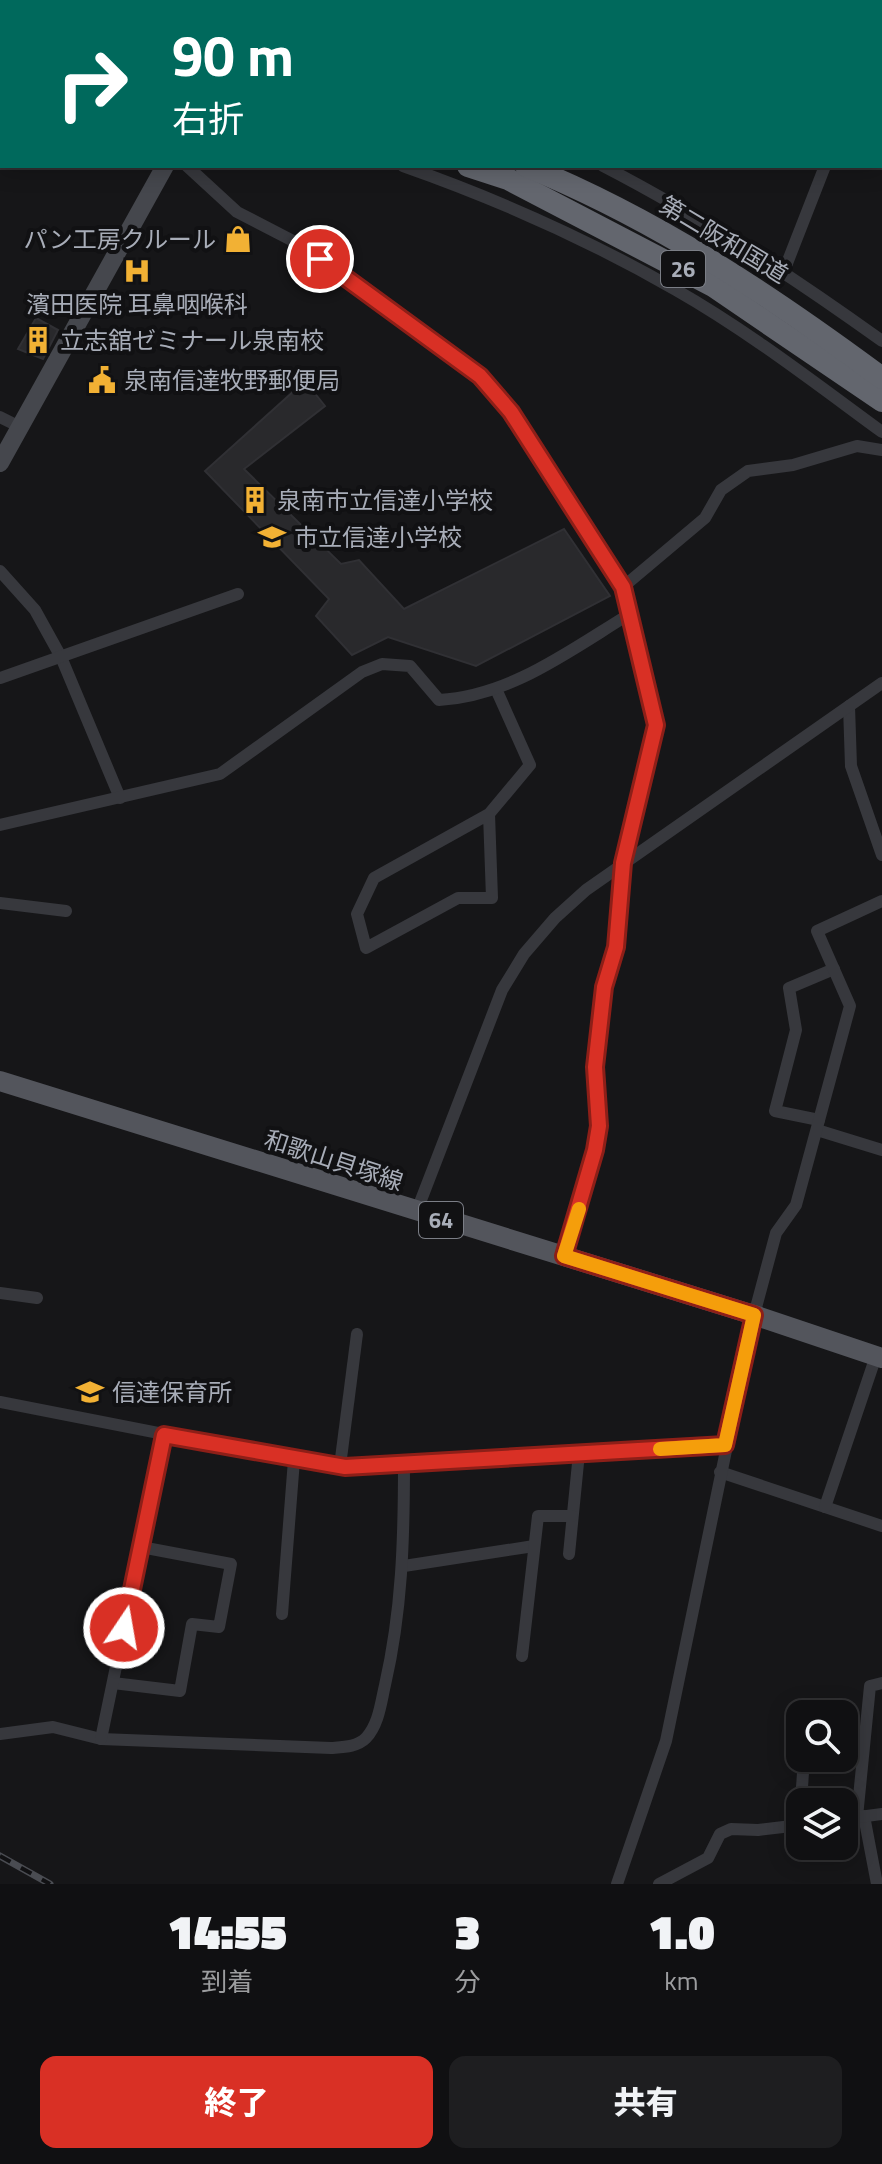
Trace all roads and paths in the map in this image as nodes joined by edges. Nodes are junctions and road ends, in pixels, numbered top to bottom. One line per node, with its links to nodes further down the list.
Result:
1 (164, 168): 13 (street)
2 (189, 168): 18 (street)
3 (408, 168): 14 (street)
4 (474, 168): 11 (highway, 第二阪和国道 / 26)
5 (531, 168): 10 (highway, 第二阪和国道 / 26)
6 (607, 168): 8 (street)
7 (824, 168): 8 (street)
8 (784, 271): 9 (street)
9 (882, 341)
10 (882, 378)
11 (882, 401)
12 (0, 417): 13 (street)
13 (20, 427): 16 (street)
14 (882, 432)
15 (882, 450): 18 (street)
16 (0, 463)
17 (0, 571): 21 (street)
18 (623, 587): 20 (street)
19 (238, 594): 21 (street)
20 (628, 615): 24 (street); 30 (street)
21 (61, 657): 22 (street); 26 (street)
22 (0, 678)
23 (882, 683): 25 (street)
24 (496, 689): 26 (street); 27 (street)
25 (849, 706): 29 (street); 30 (street)
26 (120, 798): 28 (street)
27 (489, 814): 27 (street)
28 (0, 825)
29 (882, 855)
30 (623, 863): 38 (street); 39 (street)
31 (882, 901): 34 (street)
32 (0, 903): 33 (street)
33 (66, 911)
34 (834, 969): 36 (street); 36 (street)
35 (0, 1081): 38 (main road, 和歌山貝塚線 / 64)
36 (818, 1125): 37 (street); 42 (street)
37 (882, 1150)
38 (416, 1213): 39 (main road, 和歌山貝塚線 / 64)
39 (564, 1256): 42 (main road, 和歌山貝塚線 / 64)
40 (0, 1293): 41 (street)
41 (37, 1298)
42 (754, 1315): 44 (main road, 和歌山貝塚線 / 64); 47 (street)
43 (357, 1334): 51 (street)
44 (879, 1357): 53 (street)
45 (0, 1402): 46 (street)
46 (164, 1435): 49 (street); 57 (street)
47 (725, 1445): 48 (street); 52 (street)
48 (579, 1453): 50 (street); 54 (street)
49 (294, 1460): 51 (street); 60 (street)
50 (404, 1464): 51 (street); 59 (street)
51 (340, 1466)
52 (720, 1472): 53 (street); 71 (street)
53 (825, 1507): 55 (street)
54 (572, 1516): 56 (street); 58 (street)
55 (882, 1526)
56 (534, 1546): 59 (street); 61 (street)
57 (141, 1547): 62 (street); 62 (street)
58 (569, 1554)
59 (404, 1566): 65 (street)
60 (282, 1614)
61 (522, 1656)
62 (113, 1683): 65 (street)
63 (882, 1683): 66 (street)
64 (0, 1734): 65 (street)
65 (101, 1739)
66 (858, 1791)
67 (882, 1814): 68 (street)
68 (858, 1817)
69 (858, 1826): 73 (street)
70 (786, 1827): 72 (street)
71 (617, 1884)
72 (659, 1884)
73 (877, 1884)

